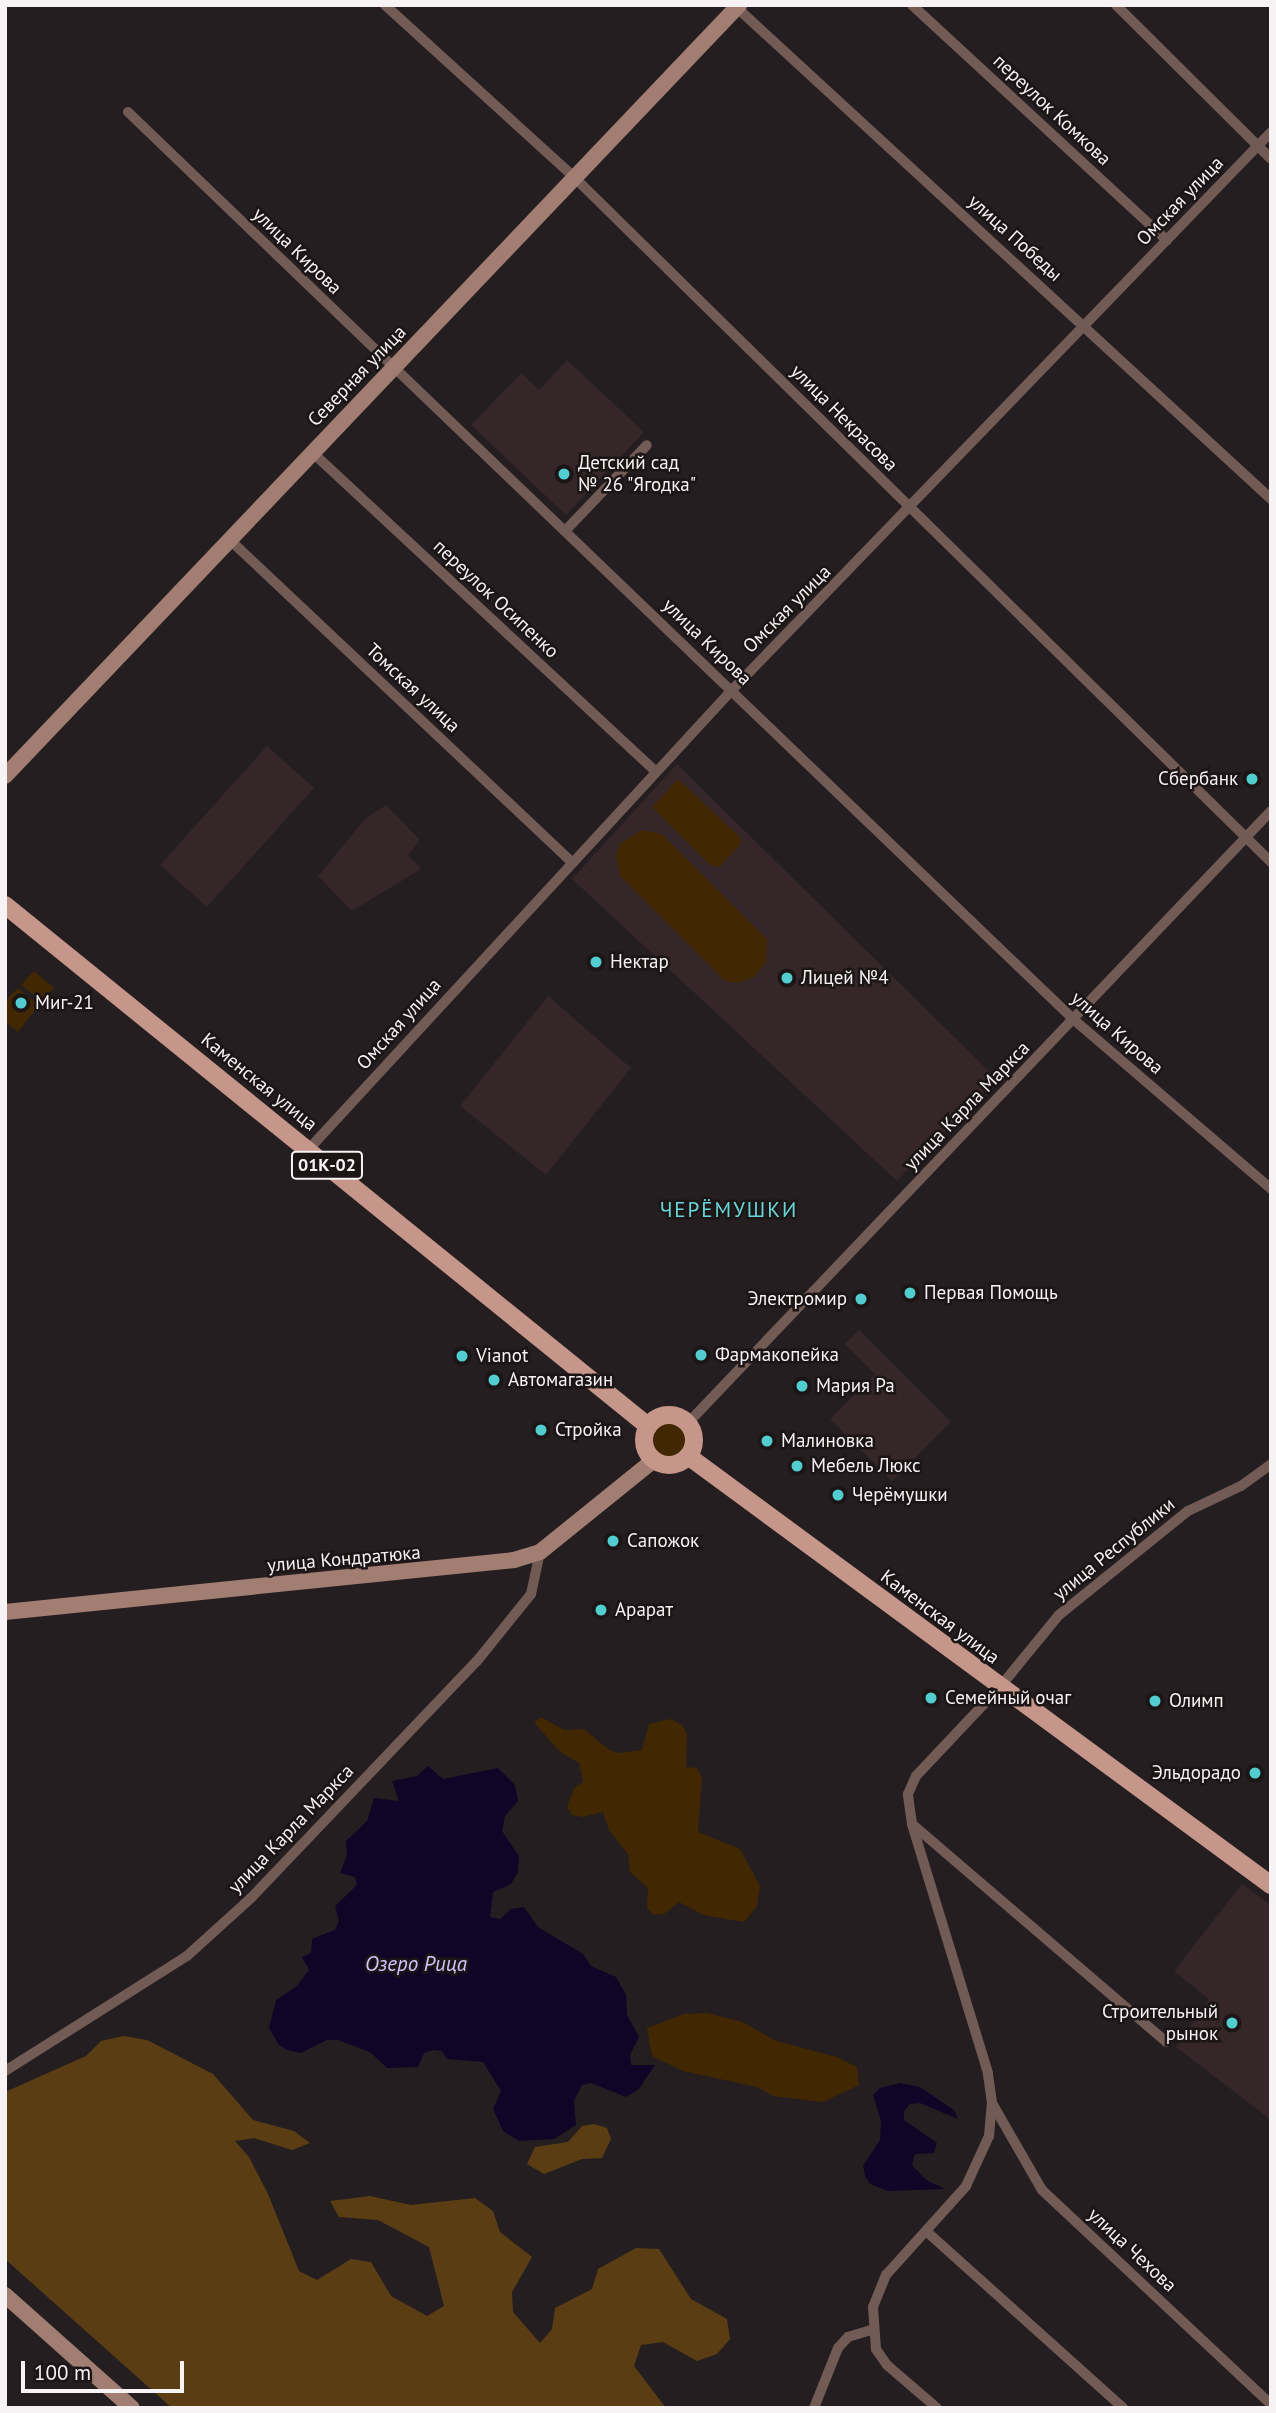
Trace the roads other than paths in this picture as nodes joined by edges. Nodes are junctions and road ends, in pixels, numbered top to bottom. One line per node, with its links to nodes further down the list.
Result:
1 (385, 5): 9 (street, улица Некрасова)
2 (912, 5): 10 (street, переулок Комкова)
3 (1116, 5): 7 (street)
4 (737, 6): 9 (street, Северная улица); 11 (street, улица Победы)
5 (128, 112): 12 (street, улица Кирова)
6 (1271, 132): 7 (street, Омская улица)
7 (1257, 145): 8 (street); 10 (street, Омская улица)
8 (1271, 159)
9 (575, 178): 12 (street, Северная улица); 16 (street, улица Некрасова)
10 (1167, 240): 11 (street, Омская улица)
11 (1085, 326): 15 (street, улица Победы); 16 (street, Омская улица)
12 (393, 369): 14 (street, Северная улица); 17 (street, улица Кирова)
13 (647, 445): 17 (street)
14 (313, 453): 18 (street, Северная улица); 20 (street, переулок Осипенко)
15 (1271, 499)
16 (911, 508): 19 (street, Омская улица); 23 (street, улица Некрасова)
17 (566, 530): 19 (street, улица Кирова)
18 (230, 540): 21 (street, Северная улица); 24 (street, Томская улица)
19 (732, 690): 20 (street, Омская улица); 27 (street, улица Кирова)
20 (655, 771): 24 (street, Омская улица)
21 (5, 776)
22 (1271, 811): 23 (street, улица Карла Маркса)
23 (1245, 838): 25 (street, улица Некрасова); 27 (street, улица Карла Маркса)
24 (572, 862): 28 (street, Омская улица)
25 (1271, 862)
26 (5, 905): 28 (main road, Каменская улица / 01К-02)
27 (1073, 1019): 29 (street, улица Кирова); 30 (street, улица Карла Маркса)
28 (308, 1150): 31 (main road, Каменская улица / 01К-02)
29 (1271, 1189)
30 (687, 1424): 31 (main road); 32 (main road)
31 (648, 1426): 33 (main road)
32 (688, 1456): 33 (main road); 37 (main road, Каменская улица)
33 (654, 1460): 35 (street, улица Кондратюка)
34 (1271, 1464): 37 (street, улица Республики)
35 (540, 1552): 36 (street, улица Кондратюка); 41 (street, улица Карла Маркса)
36 (5, 1612)
37 (1000, 1687): 38 (street, улица Республики); 39 (main road, Каменская улица)
38 (912, 1824): 40 (street); 42 (street, улица Республики)
39 (1271, 1885)
40 (1166, 2042)
41 (5, 2071)
42 (992, 2103): 43 (street); 46 (street, улица Чехова)
43 (926, 2231): 45 (street); 50 (street)
44 (8, 2302): 47 (street)
45 (871, 2330): 48 (street); 49 (street)
46 (1271, 2404)
47 (132, 2408)
48 (814, 2408)
49 (937, 2408)
50 (1123, 2408)

